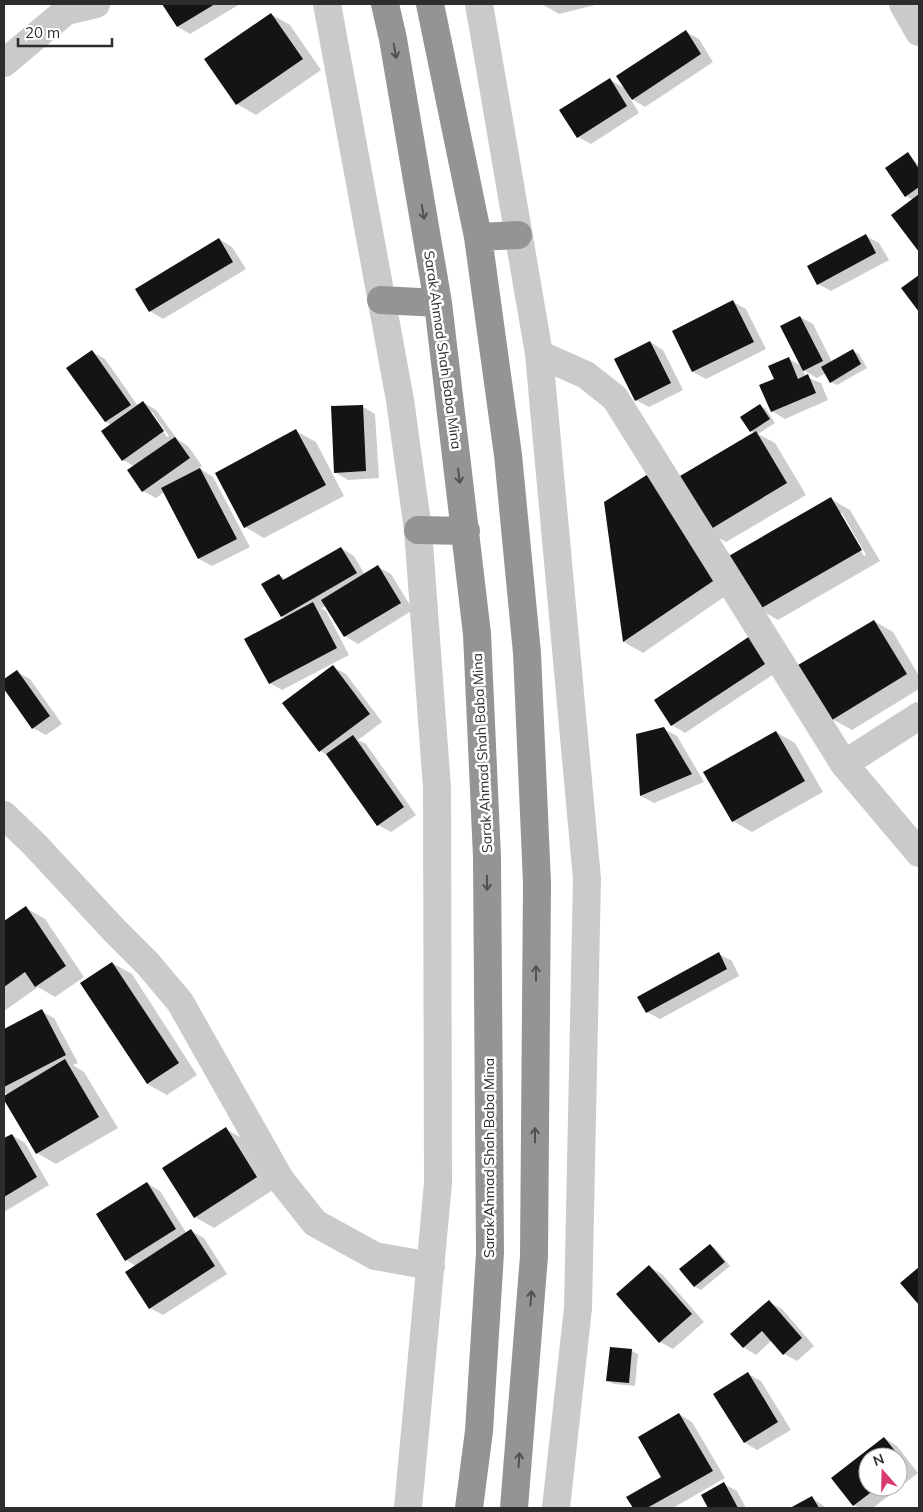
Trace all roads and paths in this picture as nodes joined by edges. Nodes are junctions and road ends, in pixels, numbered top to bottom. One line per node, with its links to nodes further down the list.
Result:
1 (96, 4): 8 (street)
2 (328, 4): 11 (street)
3 (385, 4): 12 (highway, Sarak Ahmad Shah Baba Mina, one-way to 12)
4 (430, 4): 10 (highway)
5 (479, 4): 9 (street)
6 (903, 4): 7 (street)
7 (919, 32)
8 (4, 63)
9 (518, 235): 10 (highway); 13 (street)
10 (478, 237): 23 (highway, one-way to 10)
11 (381, 300): 12 (highway); 14 (street)
12 (438, 303): 15 (highway, Sarak Ahmad Shah Baba Mina, one-way to 15)
13 (539, 354): 17 (street); 24 (street)
14 (418, 530): 15 (highway); 20 (street)
15 (466, 531): 22 (highway, Sarak Ahmad Shah Baba Mina, one-way to 22)
16 (919, 716): 17 (street)
17 (844, 764): 19 (street)
18 (4, 815): 20 (street)
19 (919, 853)
20 (431, 1266): 21 (street)
21 (408, 1508)
22 (469, 1508)
23 (514, 1508)
24 (556, 1508)

